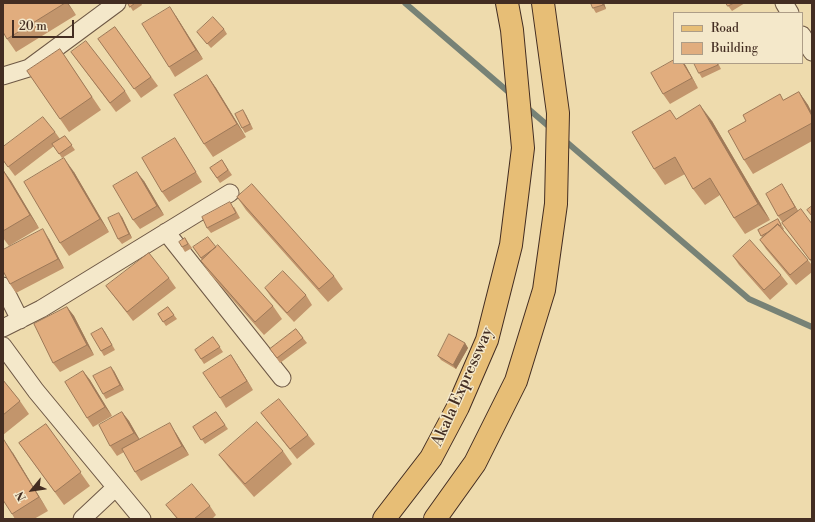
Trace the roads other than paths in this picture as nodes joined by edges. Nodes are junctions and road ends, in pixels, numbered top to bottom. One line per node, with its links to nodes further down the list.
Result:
1 (118, 3): 8 (street)
2 (507, 3): 19 (main road, Akala Expressway)
3 (543, 3): 20 (main road)
4 (784, 3): 5 (street)
5 (789, 12)
6 (803, 36): 7 (street)
7 (812, 52)
8 (3, 76)
9 (230, 193): 10 (street)
10 (166, 232): 12 (street); 15 (street)
11 (3, 286): 12 (street)
12 (20, 320): 13 (street)
13 (3, 328)
14 (3, 346): 16 (street)
15 (282, 378)
16 (115, 488): 17 (street); 18 (street)
17 (82, 519)
18 (142, 519)
19 (384, 519)
20 (435, 519)

